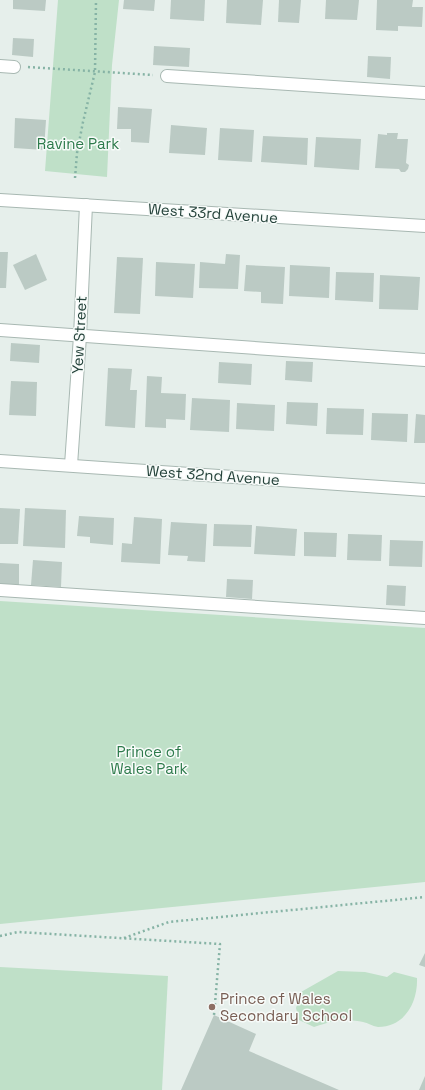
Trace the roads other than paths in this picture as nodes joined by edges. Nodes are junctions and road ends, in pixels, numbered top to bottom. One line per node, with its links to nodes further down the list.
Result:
1 (0, 66): 2 (street)
2 (14, 67)
3 (167, 76): 4 (street)
4 (425, 92)
5 (0, 200): 6 (street, West 33rd Avenue)
6 (86, 205): 7 (street, West 33rd Avenue); 9 (street, Yew Street)
7 (425, 226)
8 (0, 330): 9 (street)
9 (80, 336): 10 (street); 12 (street, Yew Street)
10 (425, 360)
11 (0, 462): 12 (street, West 32nd Avenue)
12 (71, 466): 13 (street, West 32nd Avenue)
13 (425, 490)
14 (0, 590): 15 (street)
15 (425, 618)

